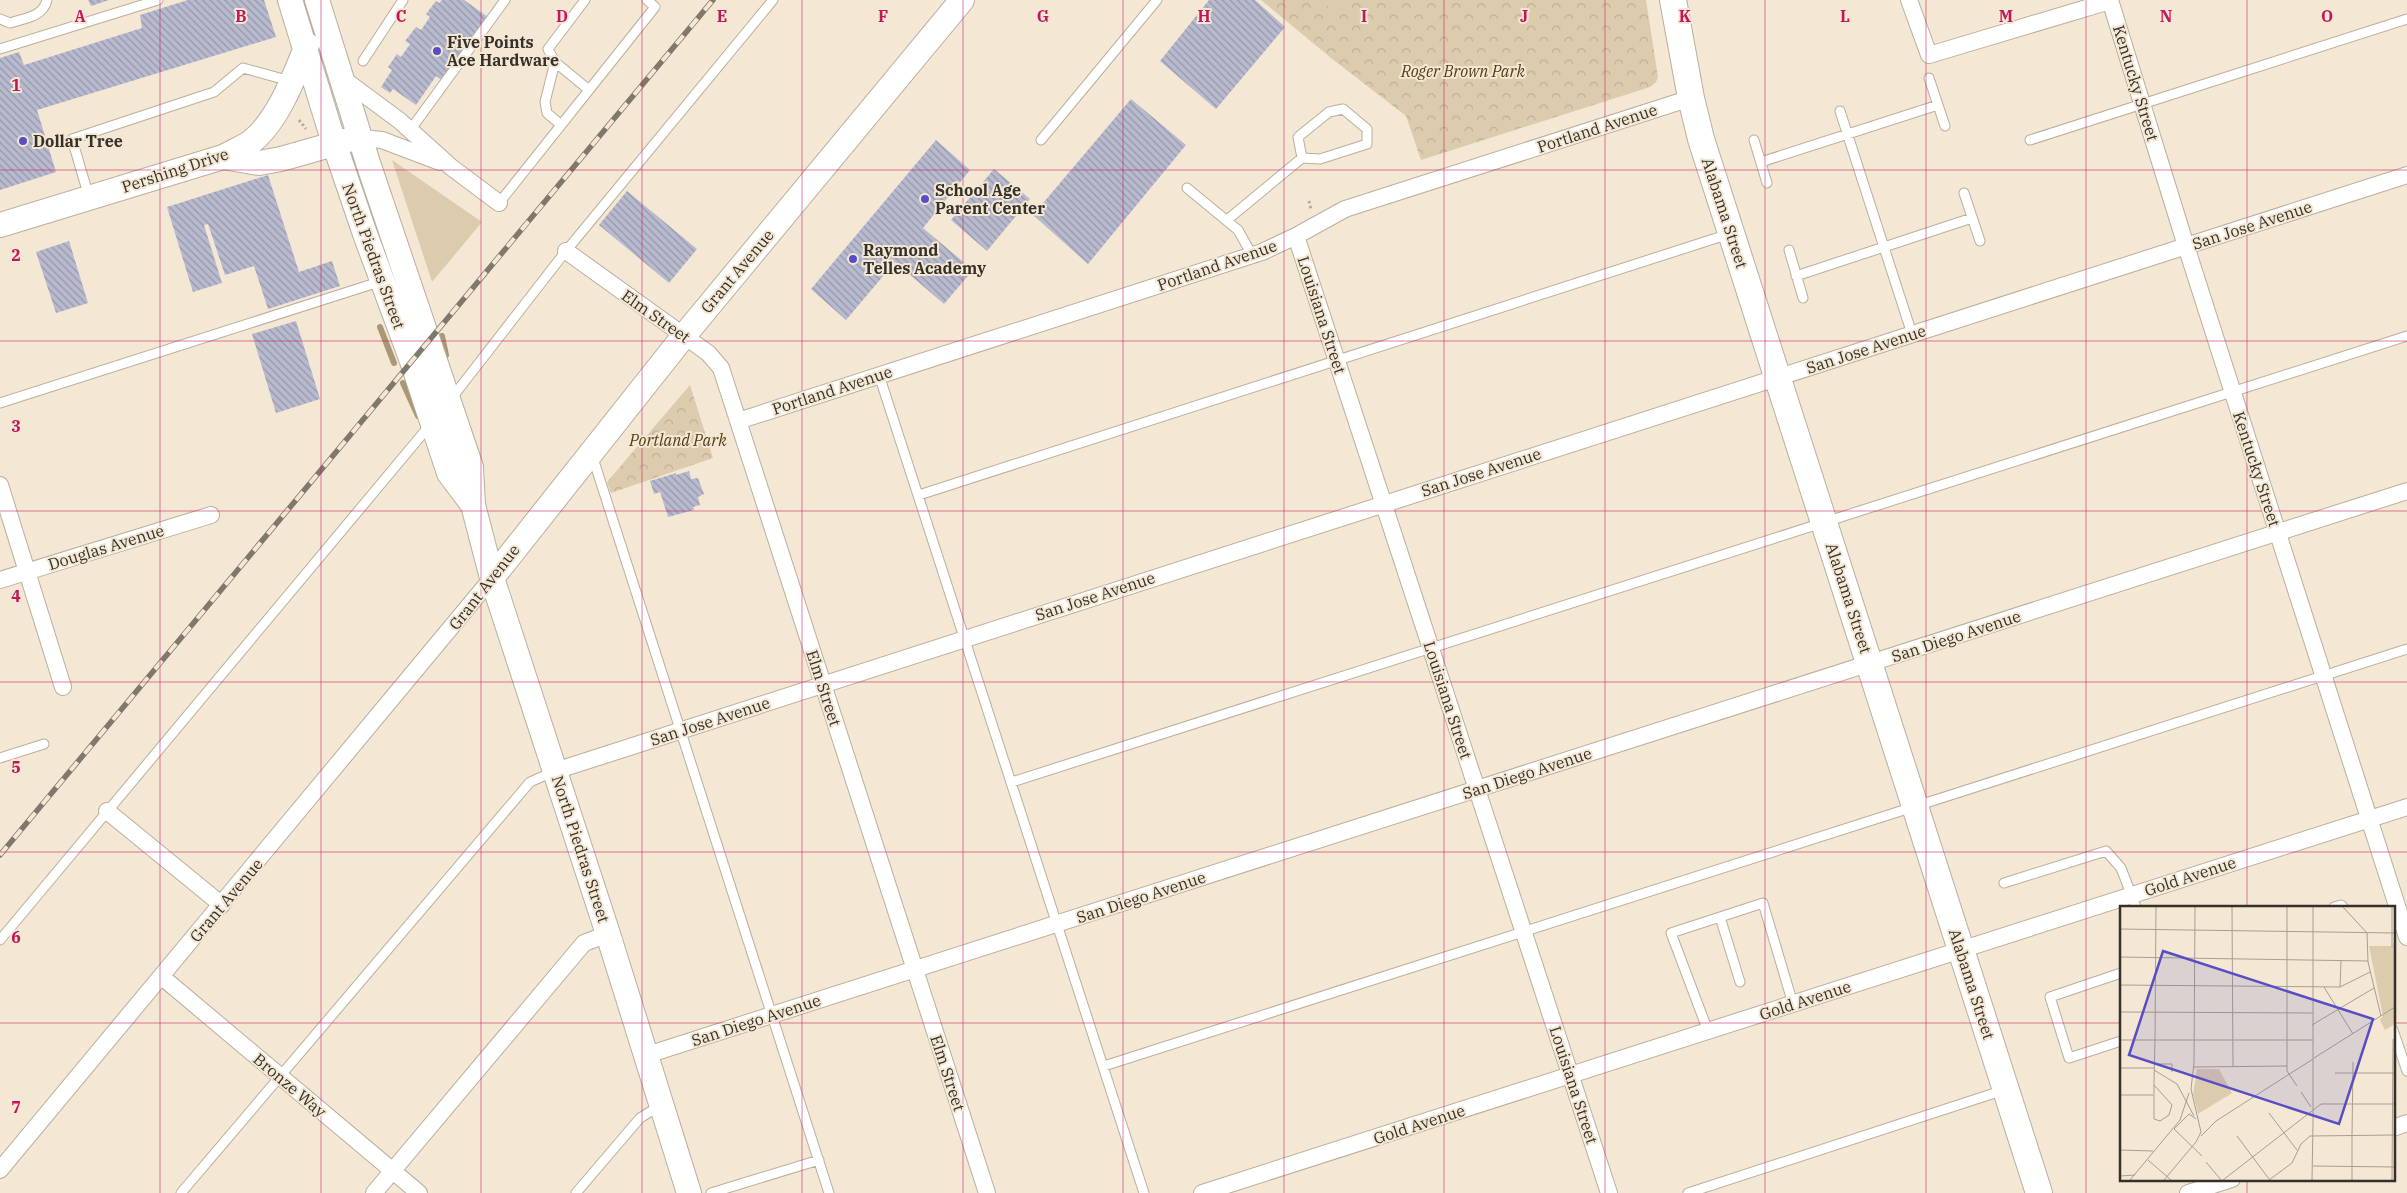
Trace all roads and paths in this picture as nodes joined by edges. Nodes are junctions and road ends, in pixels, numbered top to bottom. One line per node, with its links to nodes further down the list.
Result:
1 (47, 0): 15 (lane)
2 (158, 0): 17 (lane)
3 (290, 0): 18 (main road, North Piedras Street)
4 (403, 0): 19 (lane)
5 (505, 0): 31 (lane)
6 (585, 0): 20 (lane)
7 (647, 0): 24 (lane)
8 (773, 0): 57 (lane)
9 (1157, 0): 34 (lane)
10 (1673, 0): 25 (main road, Alabama Street)
11 (1909, 0): 12 (street)
12 (2110, 0): 26 (street, Kentucky Street)
13 (959, 1): 64 (main road, Grant Avenue)
14 (322, 4): 18 (main road, Pershing Drive); 21 (main road, North Piedras Street)
15 (0, 19)
16 (2407, 19): 26 (lane)
17 (0, 49)
18 (305, 50): 23 (main road, Pershing Drive); 37 (main road, North Piedras Street)
19 (363, 62)
20 (555, 62): 24 (lane); 29 (lane)
21 (342, 78): 31 (street); 33 (main road, North Piedras Street)
22 (1929, 78): 27 (lane)
23 (292, 82): 38 (main road, Pershing Drive); 46 (lane)
24 (589, 90): 29 (lane)
25 (1691, 98): 51 (main road, Alabama Street); 52 (street, Portland Avenue)
26 (2142, 104): 36 (lane); 54 (street, Kentucky Street)
27 (1938, 105): 30 (lane); 32 (lane)
28 (1840, 111): 32 (lane)
29 (561, 125): 47 (lane)
30 (1945, 126)
31 (411, 129): 41 (street)
32 (1848, 134): 40 (lane); 55 (lane)
33 (361, 138): 37 (main road); 41 (street); 69 (main road, North Piedras Street)
34 (1041, 140)
35 (1754, 140): 40 (lane)
36 (2030, 140)
37 (334, 143): 38 (main road); 60 (main road, North Piedras Street)
38 (223, 157): 46 (main road, Pershing Drive)
39 (1302, 158): 39 (lane); 49 (lane)
40 (1761, 162): 43 (lane)
41 (451, 167): 47 (street)
42 (2407, 175): 54 (street, San Jose Avenue)
43 (1767, 183)
44 (1187, 188): 49 (lane)
45 (1964, 193): 48 (lane)
46 (89, 198): 50 (main road, Pershing Drive)
47 (499, 202)
48 (1972, 218): 53 (lane); 55 (lane)
49 (1226, 220): 58 (lane)
50 (0, 225)
51 (1732, 233): 65 (lane); 67 (main road, Alabama Street)
52 (1296, 236): 58 (street, Portland Avenue); 65 (street, Louisiana Street)
53 (1980, 241)
54 (2186, 246): 62 (street, San Jose Avenue); 68 (street, Kentucky Street)
55 (1884, 247): 59 (lane); 62 (lane)
56 (1789, 250): 59 (lane)
57 (566, 251): 64 (street, Elm Street); 69 (lane)
58 (1252, 255): 66 (street, Portland Avenue)
59 (1796, 276): 61 (lane)
60 (382, 280): 70 (lane); 71 (main road, North Piedras Street)
61 (1803, 298)
62 (1912, 334): 67 (street, San Jose Avenue)
63 (2407, 336): 68 (lane)
64 (683, 337): 72 (street, Elm Street); 73 (main road, Grant Avenue)
65 (1337, 360): 76 (lane); 77 (street, Louisiana Street)
66 (879, 375): 72 (street, Portland Avenue); 76 (lane)
67 (1778, 377): 77 (street, San Jose Avenue); 80 (main road, Alabama Street)
68 (2233, 392): 80 (lane); 81 (street, Kentucky Street)
69 (450, 401): 78 (main road, North Piedras Street)
70 (0, 403)
71 (433, 421): 78 (main road, North Piedras Street); 100 (lane)
72 (738, 421): 90 (street, Elm Street)
73 (591, 453): 83 (main road, Grant Avenue); 92 (lane)
74 (0, 485): 82 (street)
75 (2407, 491): 81 (street, San Diego Avenue)
76 (918, 495): 85 (lane)
77 (1383, 503): 85 (street, San Jose Avenue); 86 (street, Louisiana Street)
78 (473, 505): 83 (main road, North Piedras Street)
79 (211, 515): 82 (street, Douglas Avenue)
80 (1824, 522): 86 (lane); 88 (main road, Alabama Street)
81 (2277, 532): 88 (street, San Diego Avenue); 89 (street, Kentucky Street)
82 (27, 572): 84 (street, Douglas Avenue); 91 (street)
83 (492, 578): 95 (main road, North Piedras Street); 104 (street, Grant Avenue)
84 (0, 580)
85 (965, 638): 90 (street, San Jose Avenue); 96 (lane)
86 (1431, 648): 96 (lane); 97 (street, Louisiana Street)
87 (2407, 650): 89 (lane)
88 (1870, 664): 97 (street, San Diego Avenue); 98 (main road, Alabama Street)
89 (2323, 676): 98 (lane); 101 (street, Kentucky Street)
90 (823, 684): 92 (street, San Jose Avenue); 112 (street, Elm Street)
91 (63, 686)
92 (680, 730): 95 (street, San Jose Avenue); 117 (lane)
93 (44, 744): 94 (lane)
94 (0, 758)
95 (555, 771): 108 (main road, North Piedras Street); 125 (lane)
96 (1012, 782): 106 (lane)
97 (1477, 789): 106 (street, San Diego Avenue); 107 (street, Louisiana Street)
98 (1915, 807): 107 (lane); 111 (main road, Alabama Street)
99 (2407, 807): 101 (street, Gold Avenue)
100 (107, 810): 104 (street); 110 (lane)
101 (2369, 819): 103 (street, Gold Avenue); 109 (street, Kentucky Street)
102 (2004, 883): 103 (lane)
103 (2134, 901): 111 (street, Gold Avenue)
104 (222, 905): 114 (street, Grant Avenue)
105 (1720, 917): 115 (lane); 116 (lane); 118 (lane)
106 (1058, 923): 112 (street, San Diego Avenue); 122 (lane)
107 (1524, 932): 122 (lane); 124 (street, Louisiana Street)
108 (608, 934): 121 (main road, North Piedras Street); 132 (street)
109 (2407, 937)
110 (0, 940)
111 (1961, 949): 116 (street, Gold Avenue); 126 (main road, Alabama Street)
112 (915, 969): 117 (street, San Diego Avenue); 141 (street, Elm Street)
113 (2120, 972): 120 (lane)
114 (162, 977): 125 (street, Bronze Way); 131 (street, Grant Avenue)
115 (1740, 982)
116 (1793, 1004): 118 (street, Gold Avenue)
117 (772, 1015): 121 (street, San Diego Avenue); 130 (lane)
118 (1708, 1031): 124 (street, Gold Avenue)
119 (2394, 1033): 123 (lane)
120 (2120, 1041)
121 (647, 1055): 127 (main road, North Piedras Street)
122 (1104, 1066): 142 (lane)
123 (2407, 1071)
124 (1570, 1076): 143 (street, Gold Avenue); 144 (street, Louisiana Street)
125 (280, 1077): 132 (street, Bronze Way); 134 (lane)
126 (2006, 1090): 145 (lane); 146 (main road, Alabama Street)
127 (661, 1105): 137 (lane); 138 (main road, North Piedras Street)
128 (2407, 1123): 129 (street)
129 (2394, 1128)
130 (819, 1160): 139 (lane); 140 (lane)
131 (0, 1170)
132 (392, 1171): 135 (street); 136 (street, Bronze Way)
133 (2229, 1180): 147 (street)
134 (181, 1193)
135 (374, 1193)
136 (419, 1193)
137 (576, 1193)
138 (689, 1193)
139 (711, 1193)
140 (829, 1193)
141 (987, 1193)
142 (1144, 1193)
143 (1202, 1193)
144 (1609, 1193)
145 (1688, 1193)
146 (2039, 1193)
147 (2188, 1193)

